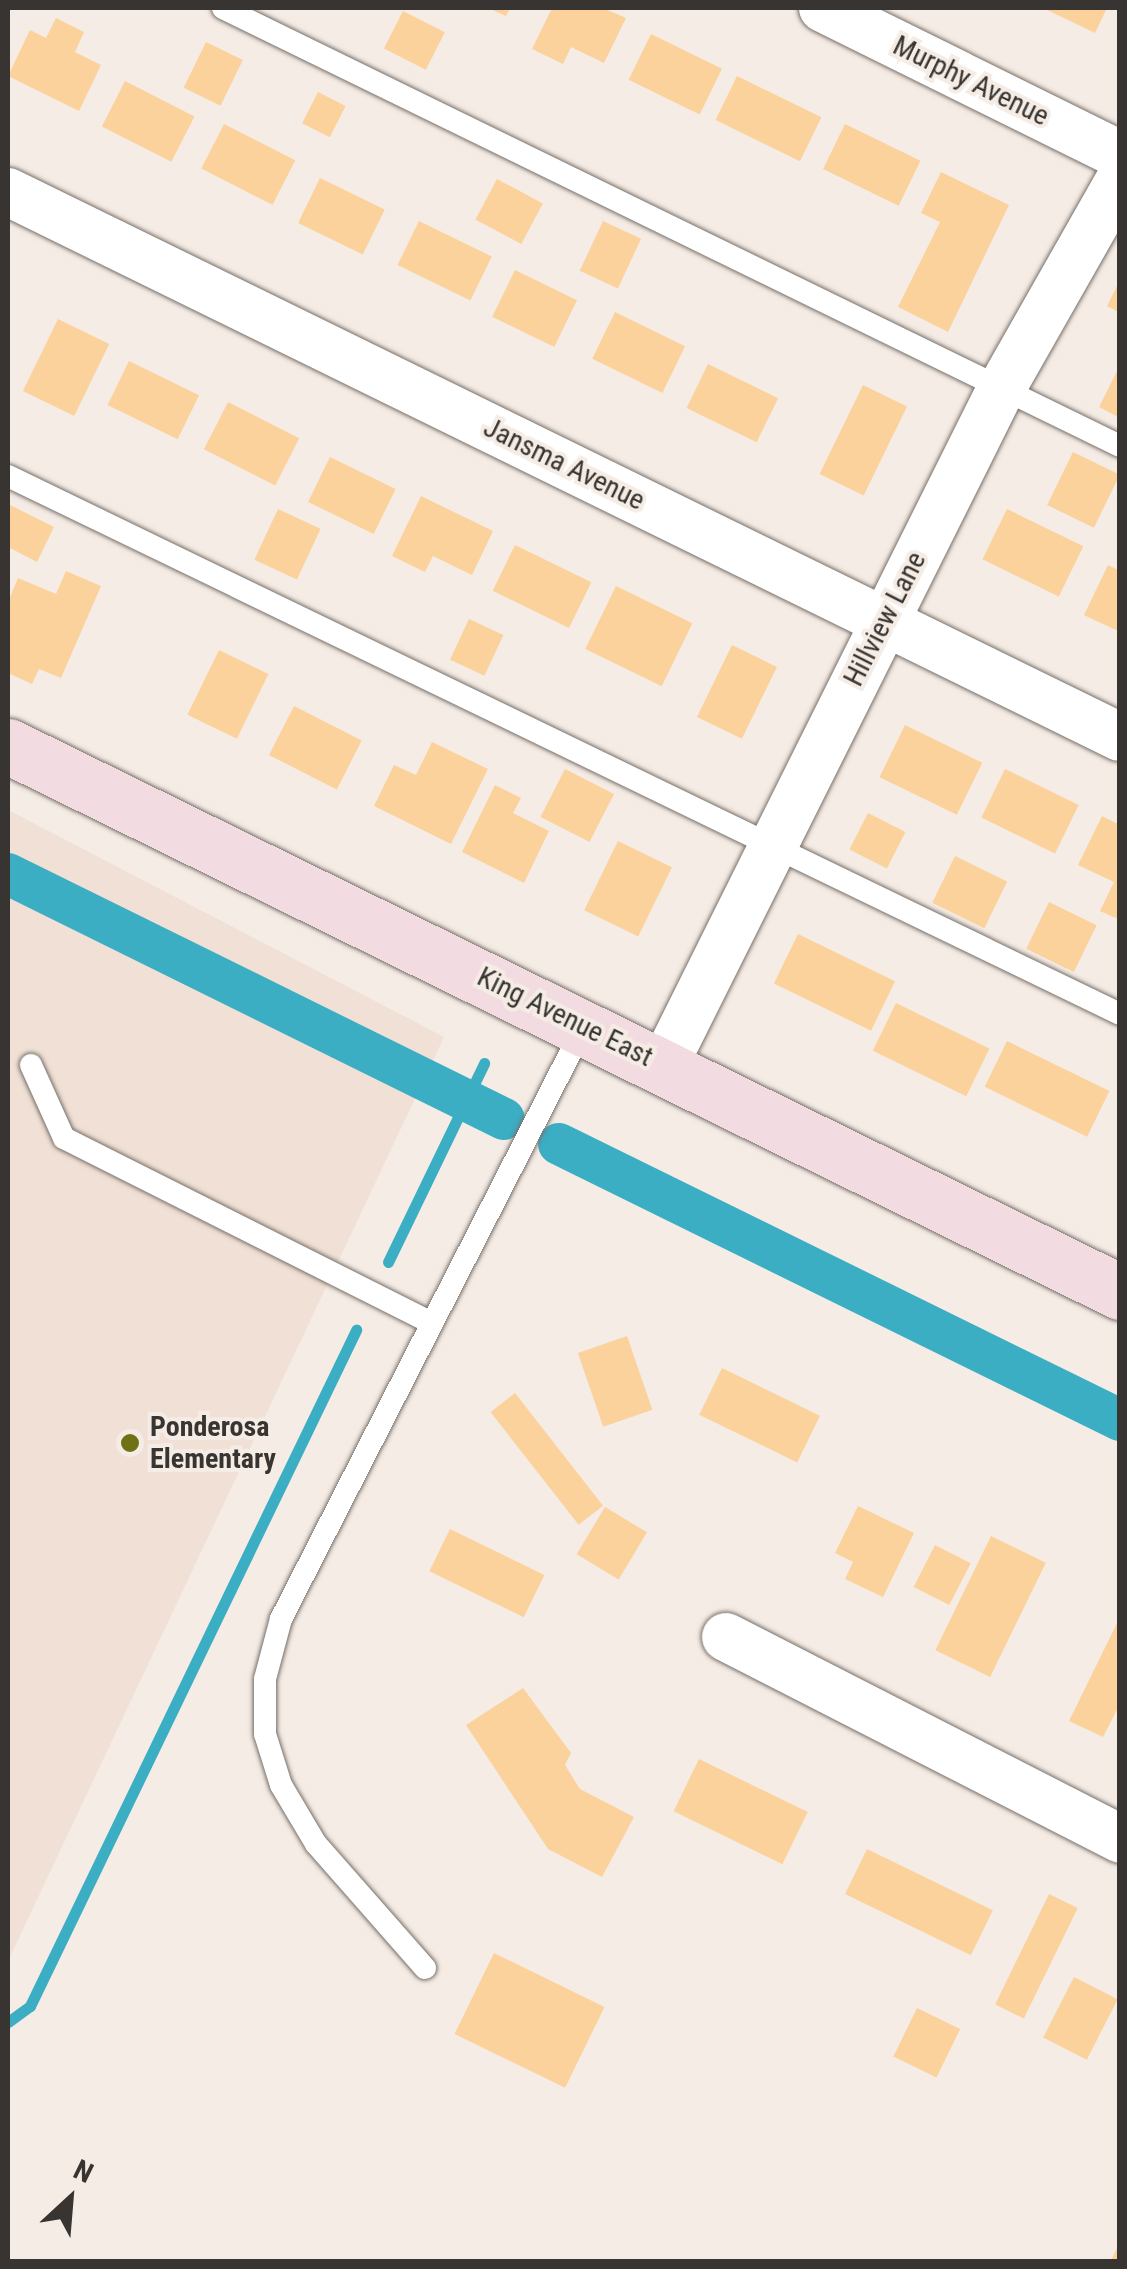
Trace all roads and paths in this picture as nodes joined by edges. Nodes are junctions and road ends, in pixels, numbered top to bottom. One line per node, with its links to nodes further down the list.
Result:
1 (223, 8): 6 (lane)
2 (823, 8): 3 (street, Murphy Avenue)
3 (1120, 155)
4 (1120, 180): 6 (street, Hillview Lane)
5 (8, 192): 9 (street, Jansma Avenue)
6 (1000, 391): 7 (lane); 9 (street, Hillview Lane)
7 (1120, 446)
8 (8, 476): 12 (lane)
9 (884, 620): 10 (street, Jansma Avenue); 12 (street, Hillview Lane)
10 (1120, 737)
11 (8, 746): 14 (main road, King Avenue East)
12 (772, 845): 13 (lane); 16 (street, Hillview Lane)
13 (1120, 1014)
14 (584, 1026): 16 (main road, King Avenue East); 18 (lane)
15 (31, 1065): 18 (lane)
16 (664, 1065): 17 (main road, King Avenue East)
17 (1120, 1292)
18 (432, 1323): 21 (lane)
19 (726, 1637): 20 (street)
20 (1120, 1839)
21 (426, 1968)

